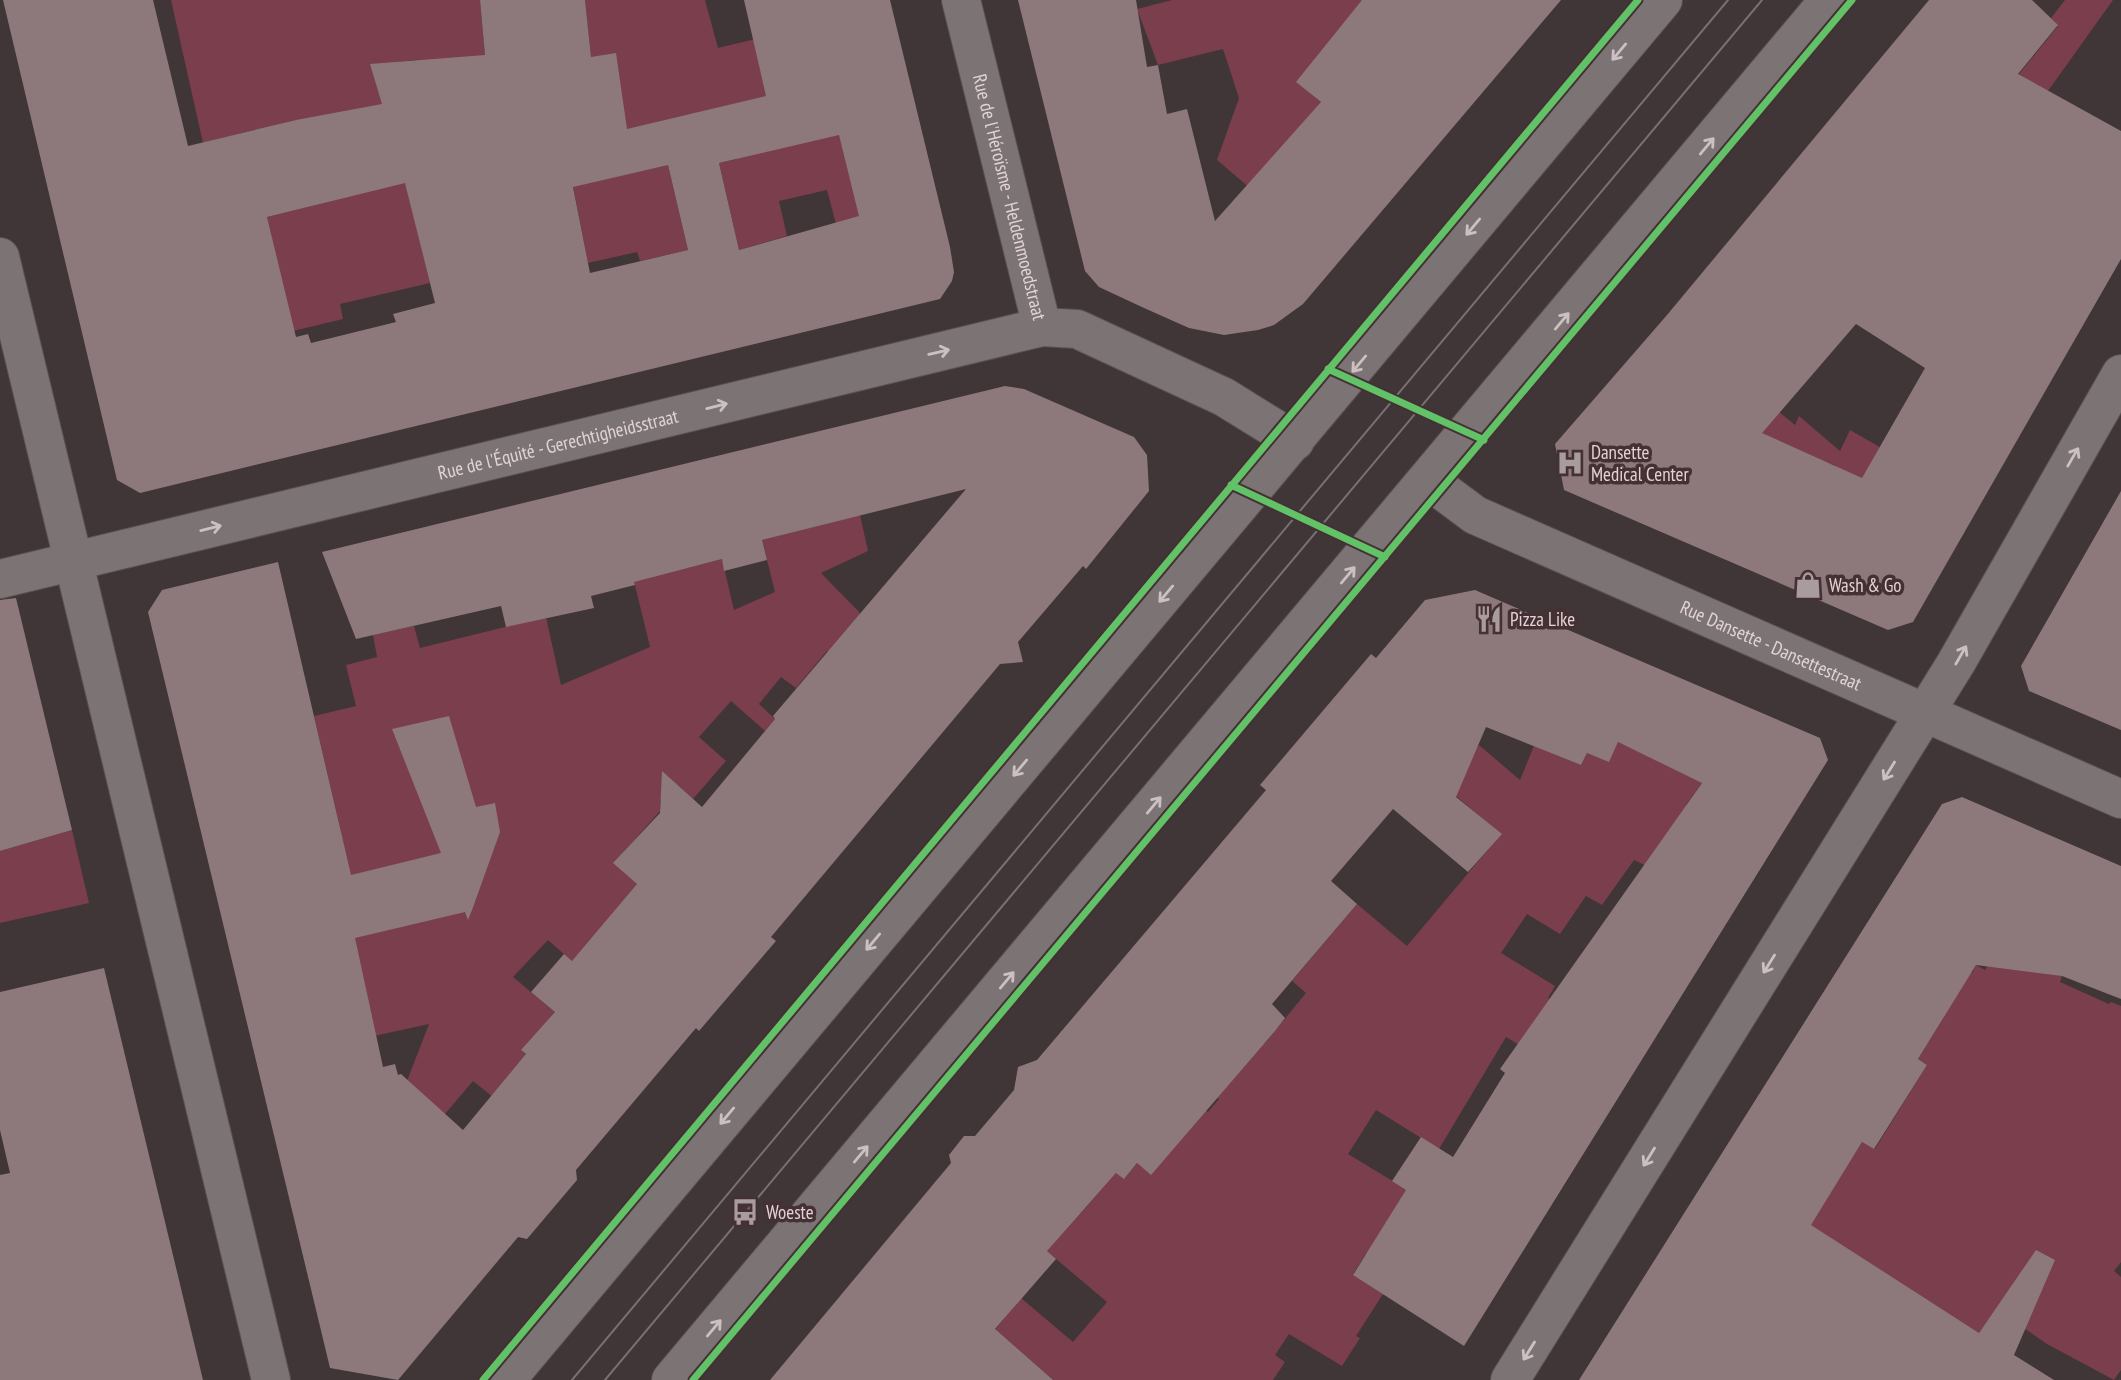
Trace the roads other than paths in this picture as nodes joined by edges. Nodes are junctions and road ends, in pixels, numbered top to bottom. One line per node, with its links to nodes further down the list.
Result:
1 (961, 0): 5 (street, Rue de l'Héroïsme - Heldenmoedstraat)
2 (1663, 0): 7 (street, one-way to 7)
3 (1829, 0): 8 (street, one-way to 3)
4 (0, 257): 9 (street)
5 (1042, 327): 7 (street, Rue de l'Héroïsme - Heldenmoedstraat); 9 (street, Rue de l'Équité - Gerechtigheidsstraat, one-way to 5)
6 (2121, 374): 11 (street, one-way to 6)
7 (1294, 441): 14 (street, one-way to 14)
8 (1428, 480): 11 (street, Rue Dansette - Dansettestraat); 15 (street, one-way to 8)
9 (73, 561): 10 (street, Rue de l'Équité - Gerechtigheidsstraat); 13 (street)
10 (0, 579)
11 (1925, 713): 12 (street, Rue Dansette - Dansettestraat); 16 (street, one-way to 16)
12 (2121, 799)
13 (271, 1380)
14 (506, 1380)
15 (671, 1380)
16 (1510, 1380)

